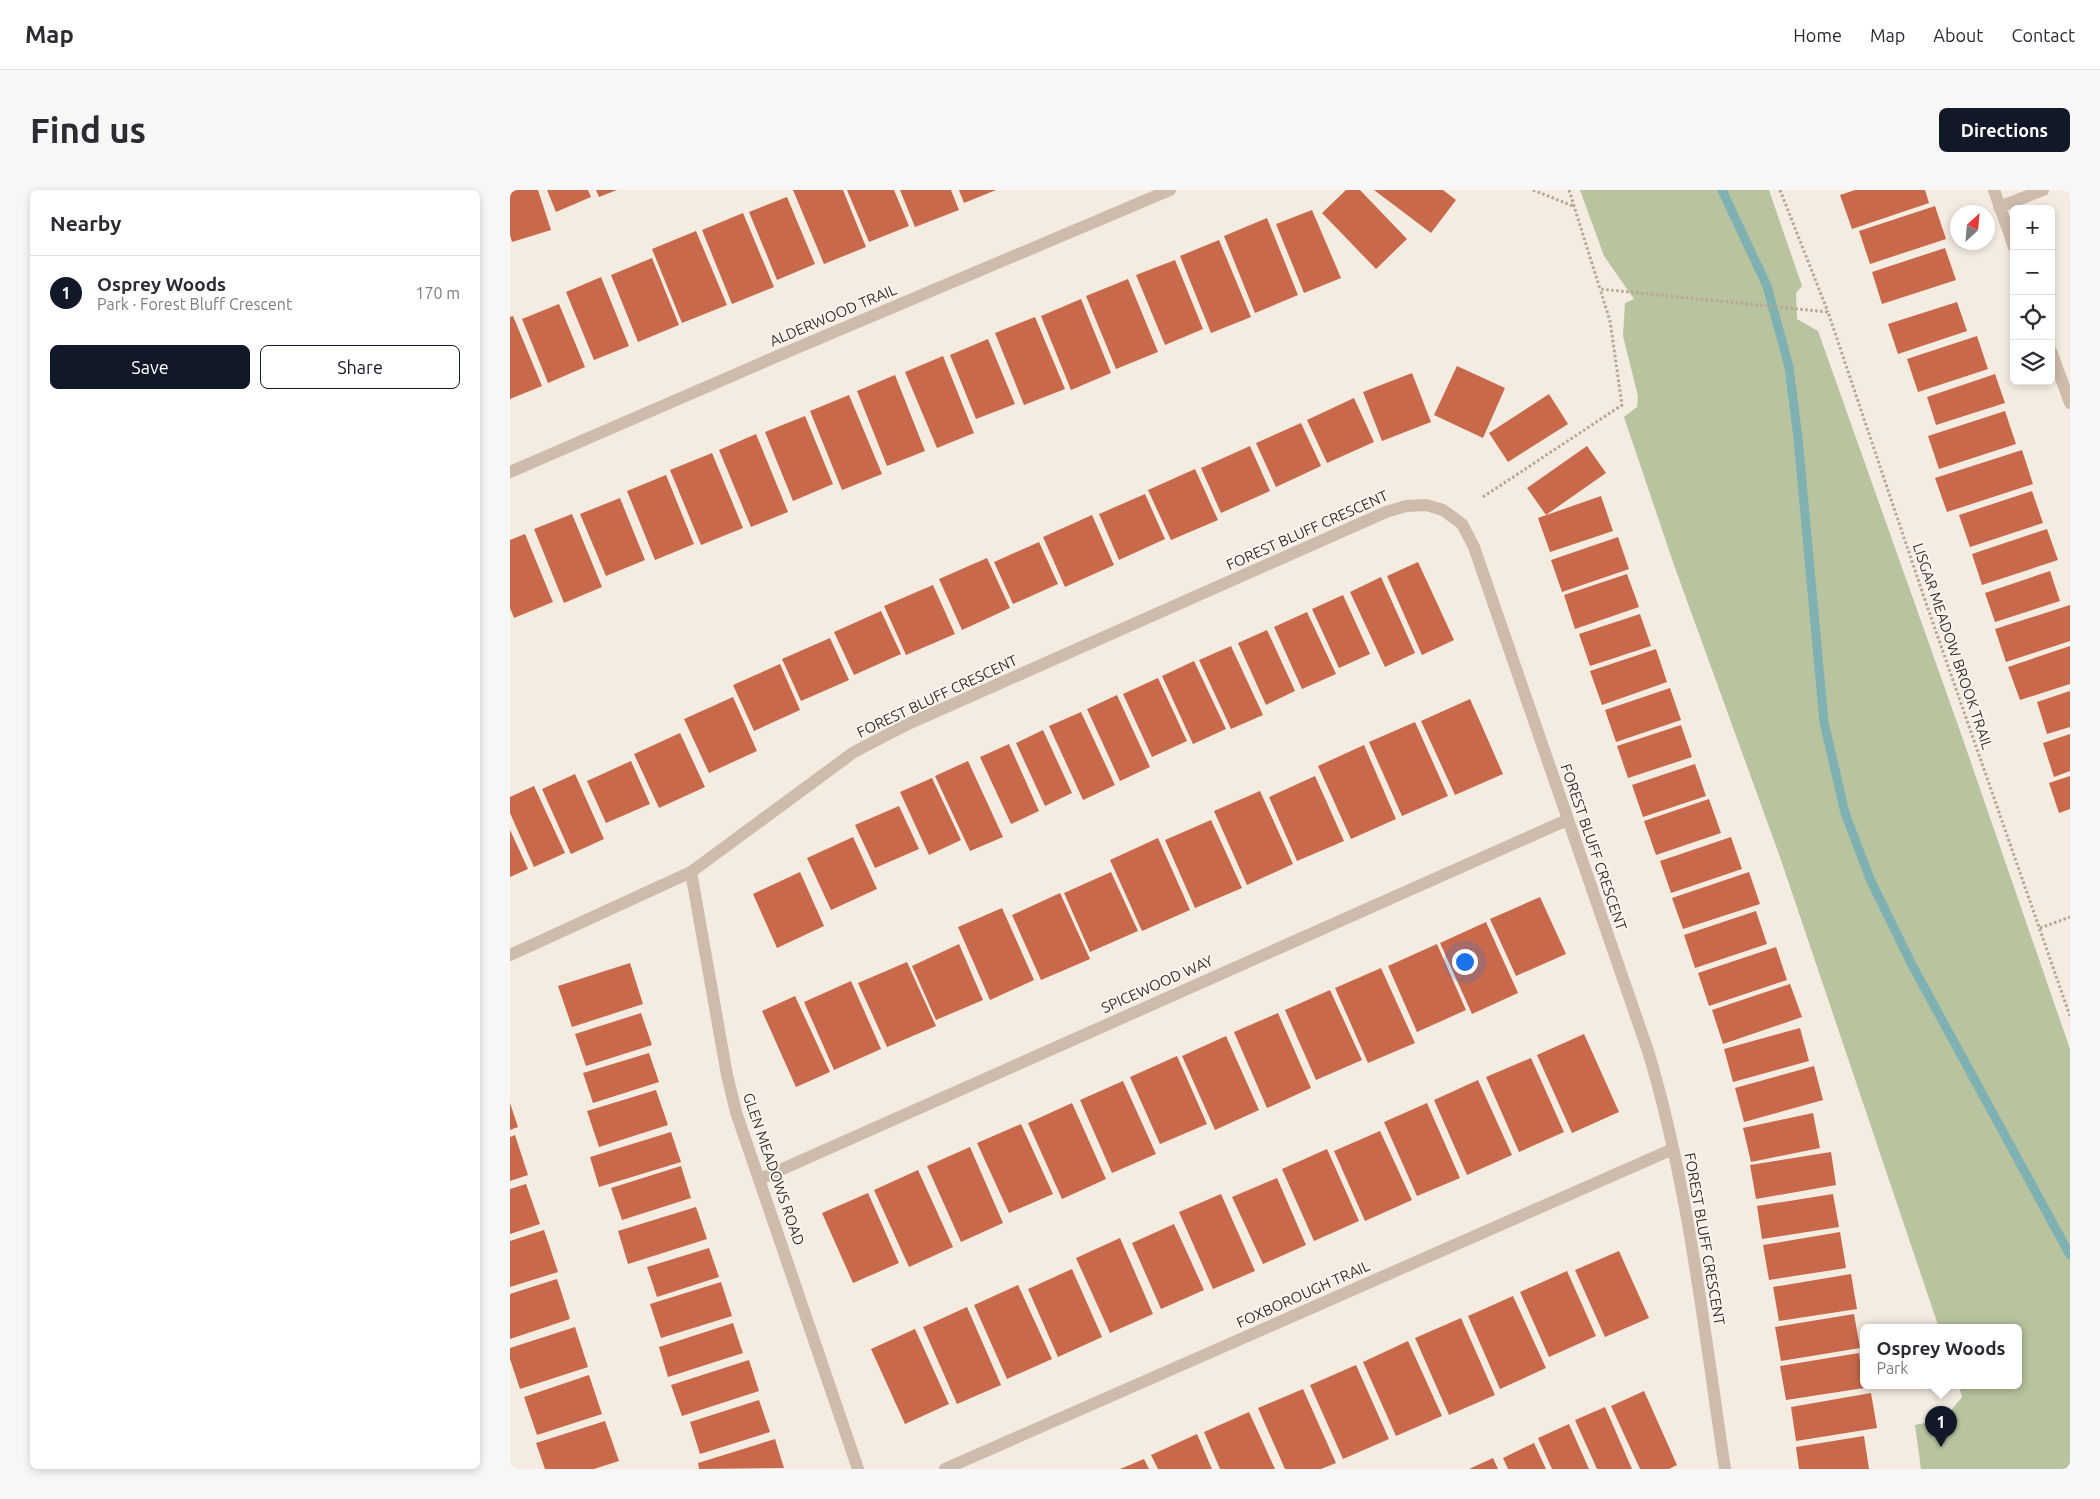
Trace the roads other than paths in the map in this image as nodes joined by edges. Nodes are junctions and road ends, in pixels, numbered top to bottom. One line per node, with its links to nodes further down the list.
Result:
1 (1170, 190): 8 (street, ALDERWOOD TRAIL)
2 (1994, 190): 4 (street)
3 (2043, 190): 4 (street)
4 (1999, 207): 5 (street)
5 (2010, 236)
6 (2055, 362): 7 (street)
7 (2070, 403)
8 (510, 472)
9 (1567, 820): 10 (street, FOREST BLUFF CRESCENT); 12 (street, FOREST BLUFF CRESCENT); 13 (street, SPICEWOOD WAY)
10 (691, 872): 11 (street, FOREST BLUFF CRESCENT); 13 (street, GLEN MEADOWS ROAD)
11 (510, 955)
12 (1673, 1149): 15 (street, FOXBOROUGH TRAIL); 16 (street, FOREST BLUFF CRESCENT)
13 (760, 1179): 14 (street, GLEN MEADOWS ROAD)
14 (858, 1469)
15 (945, 1469)
16 (1725, 1469)

